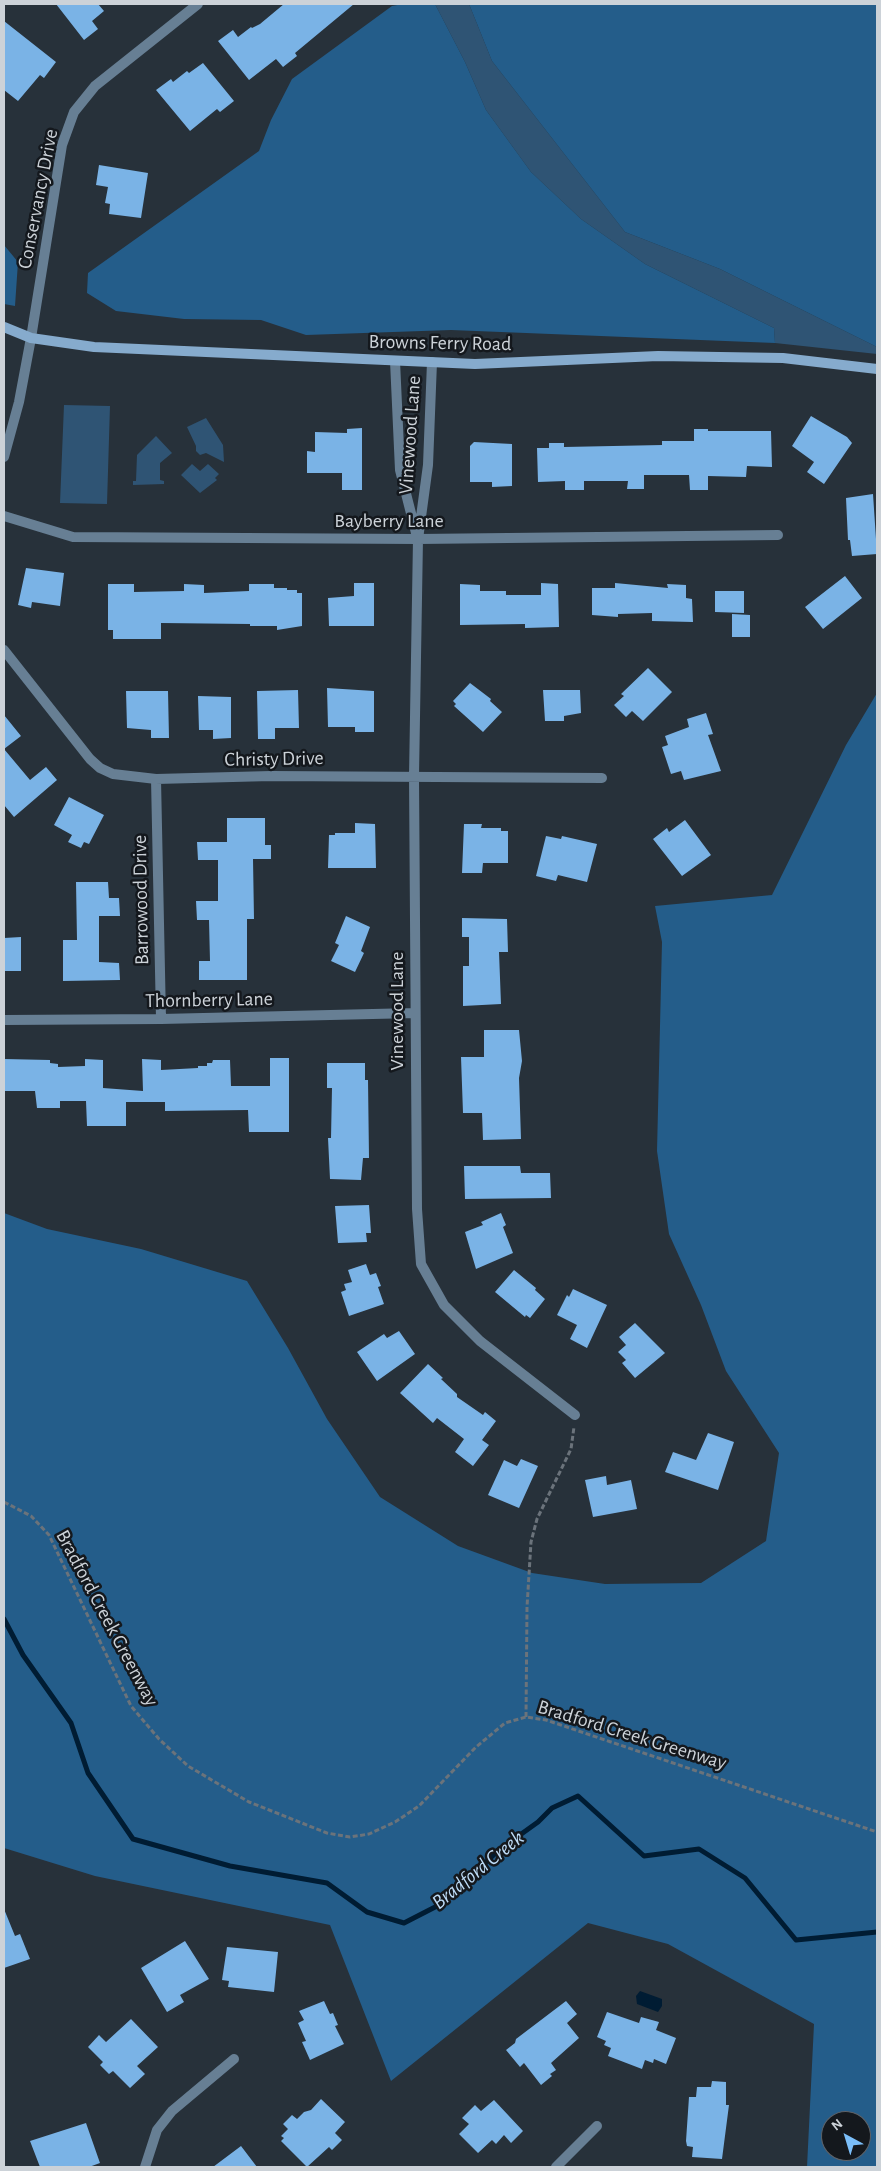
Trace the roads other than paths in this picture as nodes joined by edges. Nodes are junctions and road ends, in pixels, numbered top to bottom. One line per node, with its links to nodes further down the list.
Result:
1 (198, 4): 3 (street, Conservancy Drive)
2 (4, 327): 3 (street, Browns Ferry Road)
3 (31, 338): 4 (street, Browns Ferry Road); 7 (street)
4 (395, 361): 5 (street, Browns Ferry Road); 10 (street, Vinewood Lane)
5 (432, 362): 6 (street, Browns Ferry Road); 10 (street, Vinewood Lane)
6 (877, 369)
7 (4, 457)
8 (4, 516): 10 (street, Bayberry Lane)
9 (778, 535): 10 (street, Bayberry Lane)
10 (418, 539): 12 (street, Vinewood Lane)
11 (4, 650): 14 (street, Christy Drive)
12 (414, 776): 13 (street, Christy Drive); 14 (street, Christy Drive); 15 (street, Vinewood Lane)
13 (602, 778)
14 (156, 779): 16 (street, Barrowood Drive)
15 (415, 1013): 16 (street, Thornberry Lane); 18 (street, Vinewood Lane)
16 (161, 1019): 17 (street, Thornberry Lane)
17 (4, 1020)
18 (575, 1415)
19 (234, 2058): 21 (street)
20 (597, 2126): 22 (street)
21 (145, 2167)
22 (556, 2167)

